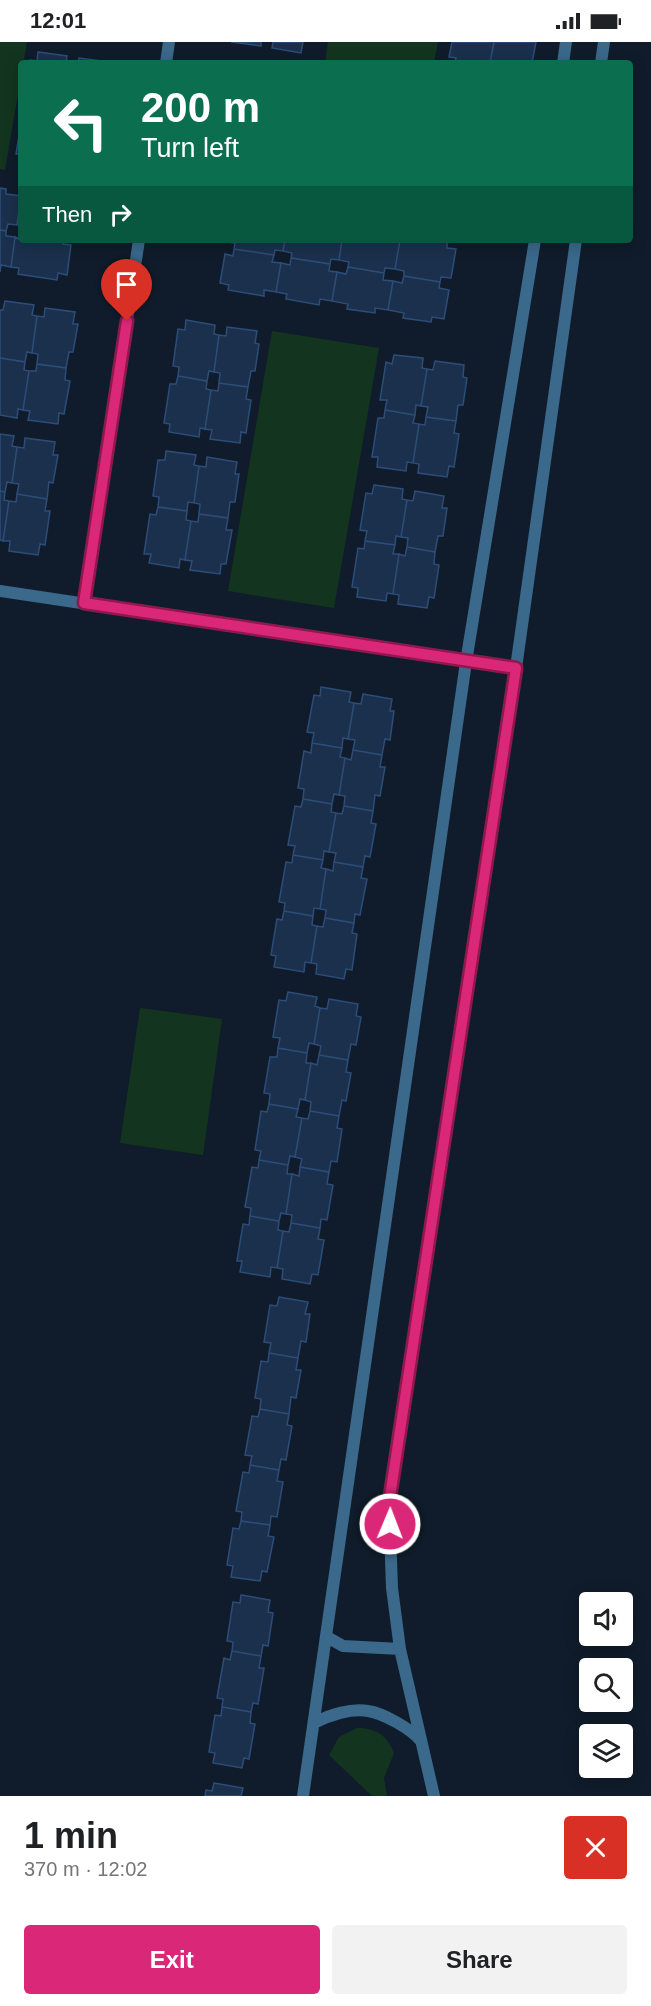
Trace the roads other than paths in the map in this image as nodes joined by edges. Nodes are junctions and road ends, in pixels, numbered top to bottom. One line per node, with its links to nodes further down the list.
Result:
1 (169, 42): 4 (street)
2 (566, 42): 5 (street)
3 (604, 42): 6 (street)
4 (166, 60)
5 (563, 60)
6 (601, 60)
7 (139, 243): 11 (street)
8 (535, 243): 12 (street)
9 (576, 243): 13 (street)
10 (0, 591): 11 (street)
11 (84, 603): 12 (street)
12 (466, 662): 13 (street); 14 (street)
13 (516, 668): 15 (street)
14 (327, 1637): 15 (street); 16 (street)
15 (400, 1649): 17 (street)
16 (314, 1723): 17 (street); 18 (street)
17 (421, 1741): 19 (street)
18 (303, 1796)
19 (434, 1796)

